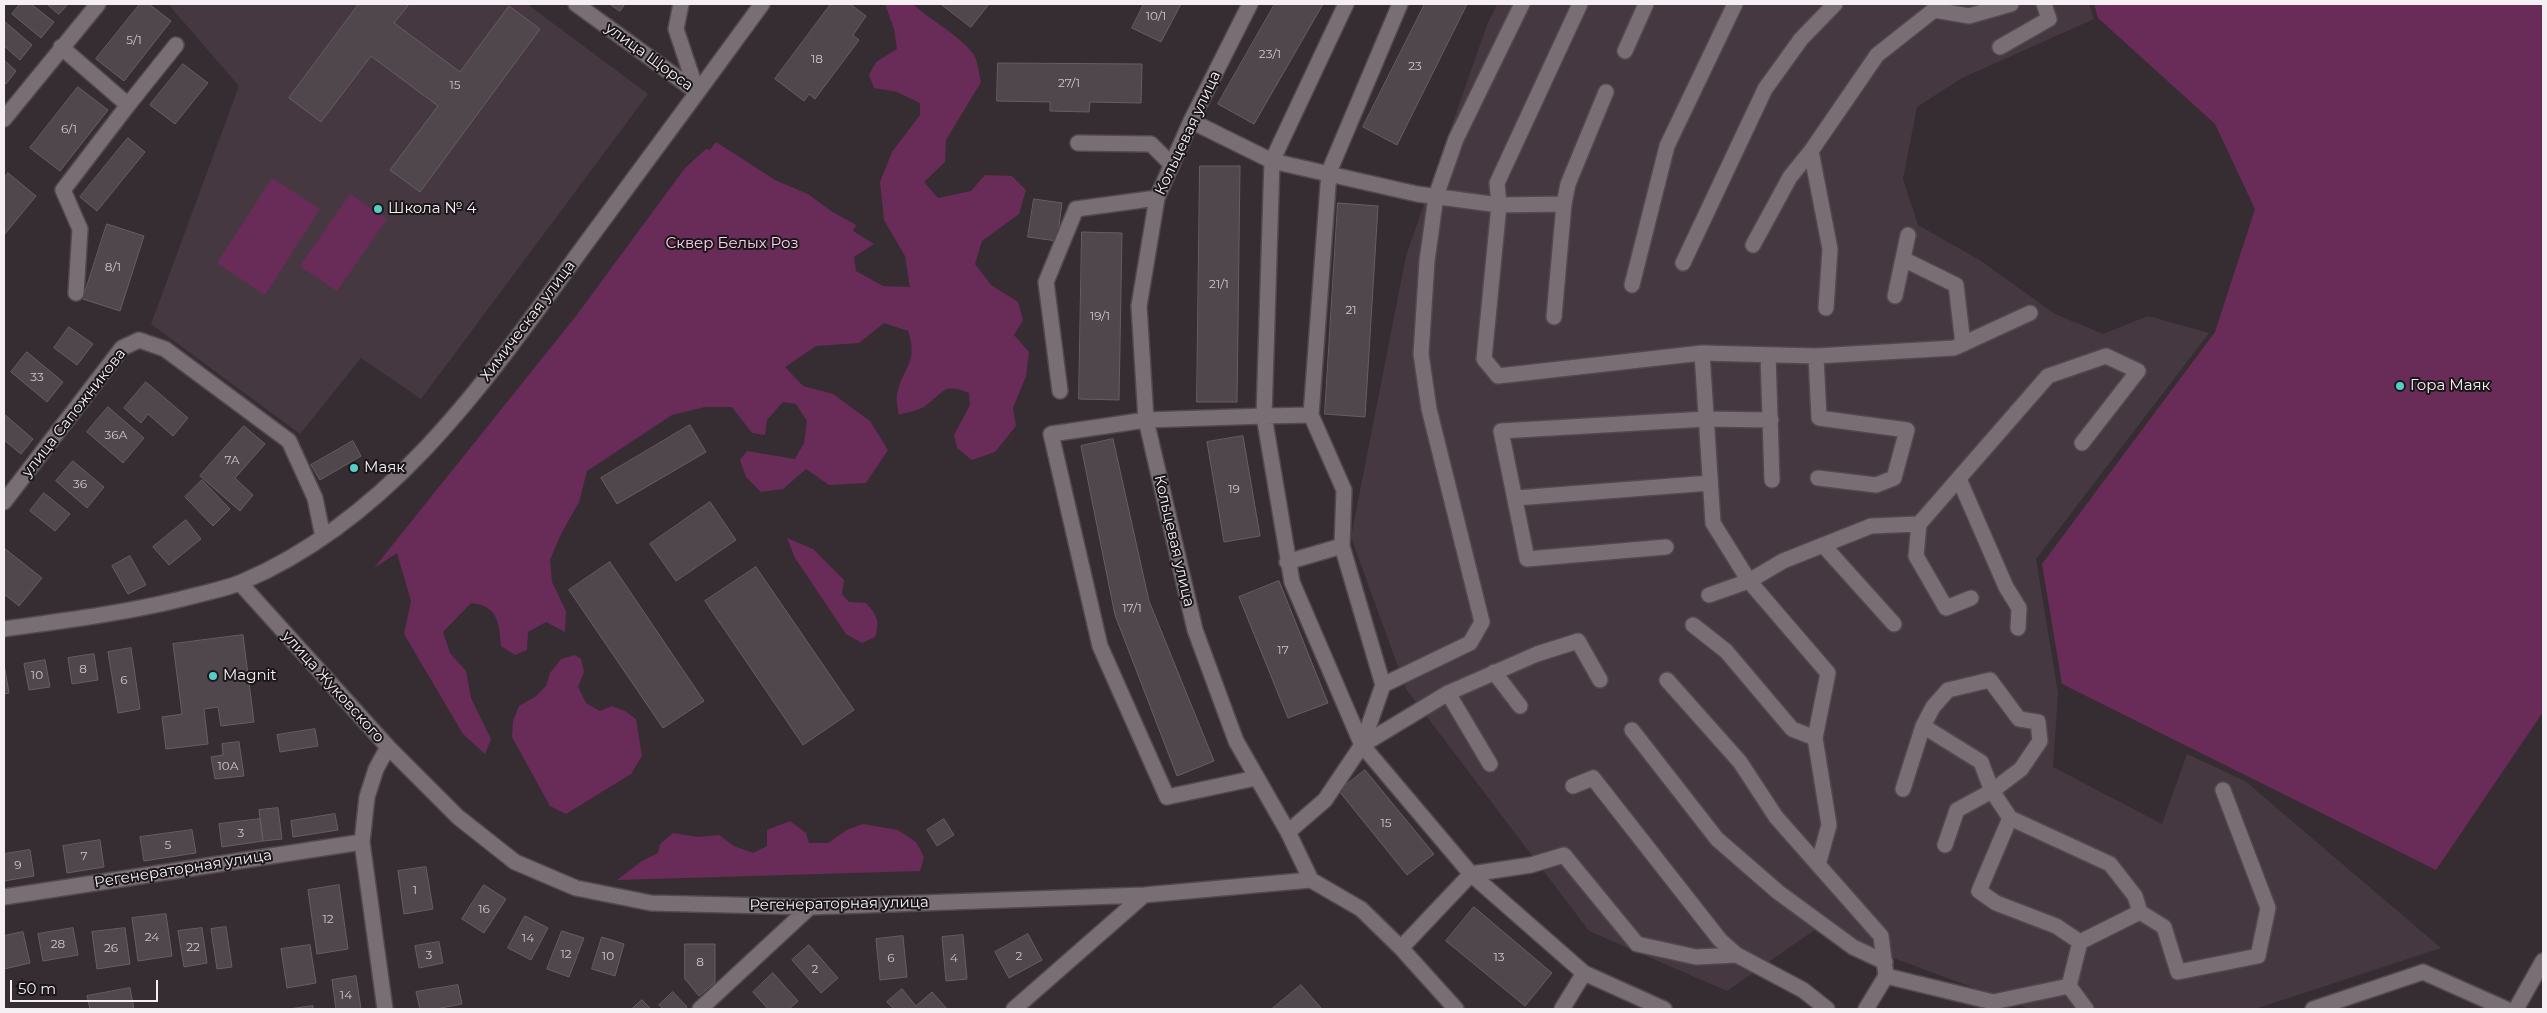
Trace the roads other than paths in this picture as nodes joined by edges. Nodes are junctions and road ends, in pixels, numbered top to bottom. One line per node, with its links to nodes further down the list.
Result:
1 (98, 4): 18 (street)
2 (576, 4): 20 (street, улица Щорса)
3 (681, 4): 20 (street)
4 (762, 4): 20 (street, Химическая улица)
5 (1250, 4): 24 (street, Кольцевая улица)
6 (1346, 4): 27 (street)
7 (1400, 4): 29 (street)
8 (1522, 4): 30 (street)
9 (1580, 4): 32 (street)
10 (1646, 4): 19 (street)
11 (1735, 4): 38 (street)
12 (1835, 4): 37 (street)
13 (2011, 4): 15 (street)
14 (2044, 4): 17 (street)
15 (1934, 7): 26 (street)
16 (176, 45): 22 (street)
17 (2000, 47)
18 (62, 48): 22 (street); 23 (street)
19 (1626, 51)
20 (697, 92): 62 (street, Химическая улица)
21 (1606, 92): 33 (street)
22 (128, 104): 39 (street)
23 (4, 119)
24 (1191, 121): 27 (street); 28 (street, Кольцевая улица)
25 (1078, 143): 28 (street)
26 (1811, 151): 35 (street); 41 (street)
27 (1272, 161): 29 (street); 50 (street)
28 (1172, 165): 31 (street, Кольцевая улица)
29 (1329, 172): 30 (street); 49 (street)
30 (1436, 196): 32 (street); 78 (street)
31 (1157, 198): 48 (street); 52 (street, Кольцевая улица)
32 (1499, 204): 33 (street); 45 (street)
33 (1564, 204): 43 (street)
34 (1908, 235): 36 (street)
35 (1753, 245)
36 (1903, 259): 40 (street); 44 (street)
37 (1683, 263)
38 (1632, 286)
39 (76, 293)
40 (1895, 296)
41 (1826, 308)
42 (2030, 313): 44 (street)
43 (1554, 317)
44 (1963, 344): 47 (street)
45 (1702, 353): 46 (street); 51 (street)
46 (1768, 355): 47 (street); 53 (street)
47 (1816, 356): 55 (street)
48 (1060, 390)
49 (1311, 415): 50 (street); 64 (street)
50 (1264, 416): 52 (street); 66 (street)
51 (1706, 419): 53 (street); 58 (street); 59 (street)
52 (1146, 420): 87 (street, Кольцевая улица); 87 (street)
53 (1772, 420): 57 (street)
54 (2082, 443): 56 (street)
55 (1818, 478)
56 (1959, 479): 61 (street); 74 (street)
57 (1772, 480)
58 (1710, 483): 59 (street); 67 (street)
59 (1516, 498): 65 (street)
60 (4, 502): 62 (street, улица Сапожникова)
61 (1919, 524): 63 (street); 70 (street)
62 (323, 537): 68 (street, Химическая улица)
63 (1823, 545): 67 (street); 71 (street)
64 (1342, 546): 66 (street); 78 (street)
65 (1666, 547)
66 (1287, 562): 84 (street)
67 (1749, 581): 69 (street); 83 (street)
68 (240, 583): 73 (street, Химическая улица); 85 (street, улица Жуковского)
69 (1709, 595)
70 (1971, 598)
71 (1894, 624)
72 (1693, 626): 83 (street)
73 (4, 628)
74 (2018, 628)
75 (1494, 672): 76 (street); 79 (street); 80 (street)
76 (1600, 680)
77 (1667, 680): 96 (street)
78 (1383, 685): 84 (street)
79 (1448, 693): 84 (street); 86 (street)
80 (1520, 706)
81 (1922, 726): 89 (street); 90 (street); 90 (street)
82 (1632, 730): 107 (street)
83 (1815, 738): 96 (street)
84 (1362, 745): 93 (street); 97 (street)
85 (388, 747): 94 (street, улица Жуковского); 101 (street, Регенераторная улица)
86 (1490, 764)
87 (1256, 778): 93 (street, Кольцевая улица)
88 (1573, 786): 105 (street)
89 (1903, 789)
90 (1992, 790): 92 (street); 95 (street)
91 (2223, 790): 102 (street)
92 (2010, 818): 102 (street); 103 (street)
93 (1288, 832): 98 (street, Кольцевая улица)
94 (362, 842): 100 (street, Регенераторная улица); 110 (street, улица Жуковского)
95 (1945, 846)
96 (1818, 865): 107 (street)
97 (1470, 874): 104 (street); 105 (street); 108 (street)
98 (1311, 880): 99 (street, Регенераторная улица); 104 (street)
99 (1144, 895): 101 (street, Регенераторная улица); 112 (street)
100 (4, 897)
101 (810, 907): 111 (street)
102 (2140, 912): 103 (street)
103 (2080, 942): 109 (street)
104 (1401, 948): 113 (street)
105 (1737, 955): 116 (street)
106 (2543, 961): 121 (street)
107 (1886, 969): 109 (street); 117 (street)
108 (1584, 974): 114 (street); 115 (street)
109 (2070, 986): 118 (street)
110 (385, 1009)
111 (700, 1009)
112 (1014, 1009)
113 (1456, 1009)
114 (1562, 1009)
115 (1664, 1009)
116 (1827, 1009)
117 (1866, 1009)
118 (2086, 1009)
119 (2313, 1009): 120 (street)
120 (2506, 1009)
121 (2516, 1009)

